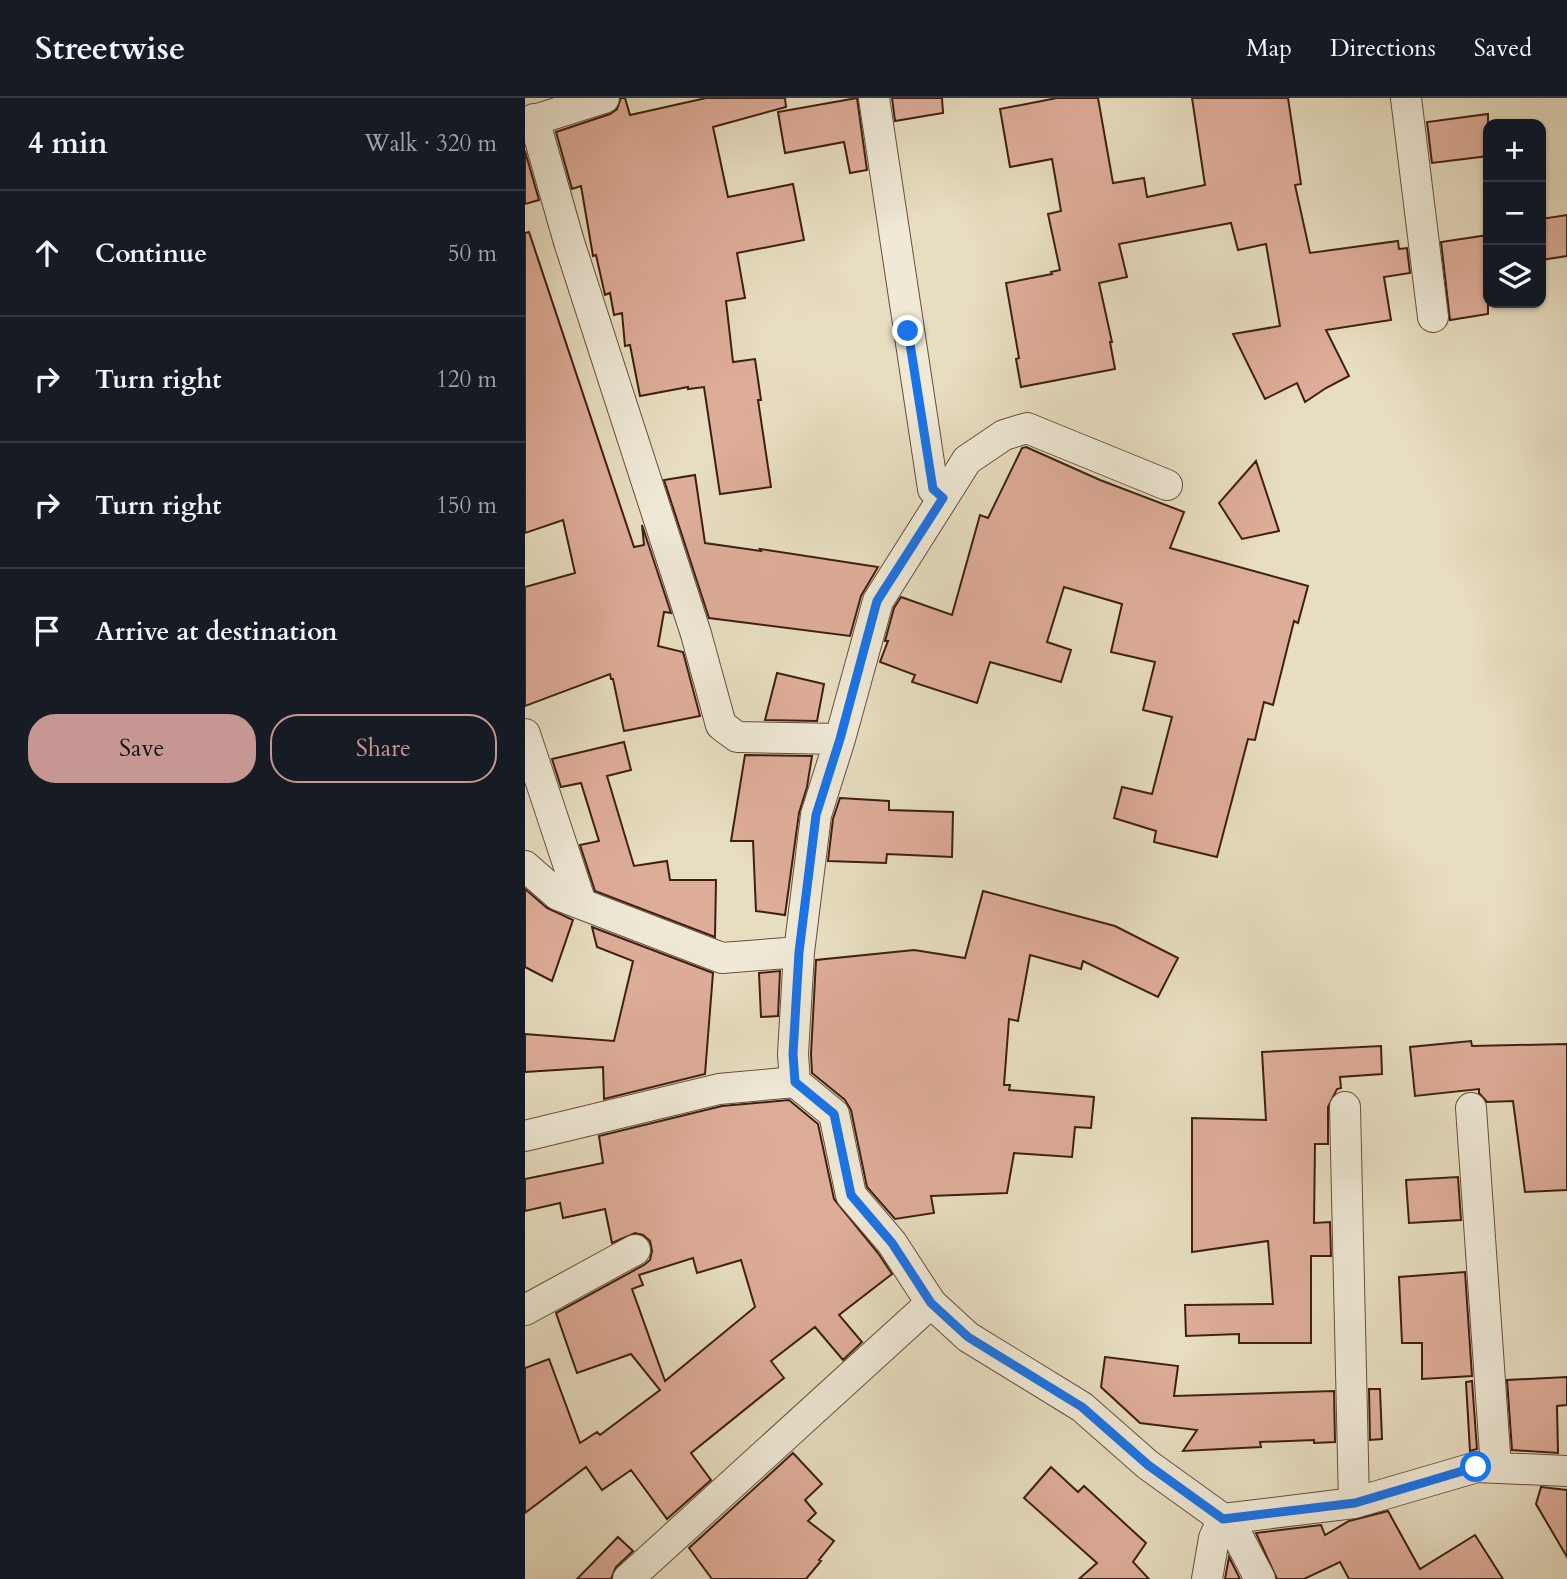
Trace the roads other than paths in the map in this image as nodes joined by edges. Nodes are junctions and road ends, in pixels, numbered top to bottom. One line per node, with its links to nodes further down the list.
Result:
1 (604, 98): 4 (street)
2 (874, 98): 7 (street)
3 (1406, 98): 5 (street)
4 (530, 121): 9 (street)
5 (1433, 317)
6 (1167, 485): 7 (street)
7 (943, 498): 9 (street)
8 (525, 734): 11 (street)
9 (840, 739): 12 (street)
10 (525, 866): 11 (street)
11 (581, 903): 12 (street)
12 (799, 952): 13 (street)
13 (795, 1082): 16 (street); 18 (street)
14 (1345, 1107): 22 (street)
15 (1471, 1108): 20 (street)
16 (525, 1136)
17 (635, 1250): 19 (street)
18 (931, 1303): 23 (street); 24 (street)
19 (525, 1310)
20 (1496, 1468): 21 (street); 22 (street)
21 (1567, 1471)
22 (1355, 1503): 23 (street)
23 (1223, 1519): 25 (street); 26 (street)
24 (628, 1579)
25 (1206, 1579)
26 (1260, 1579)

